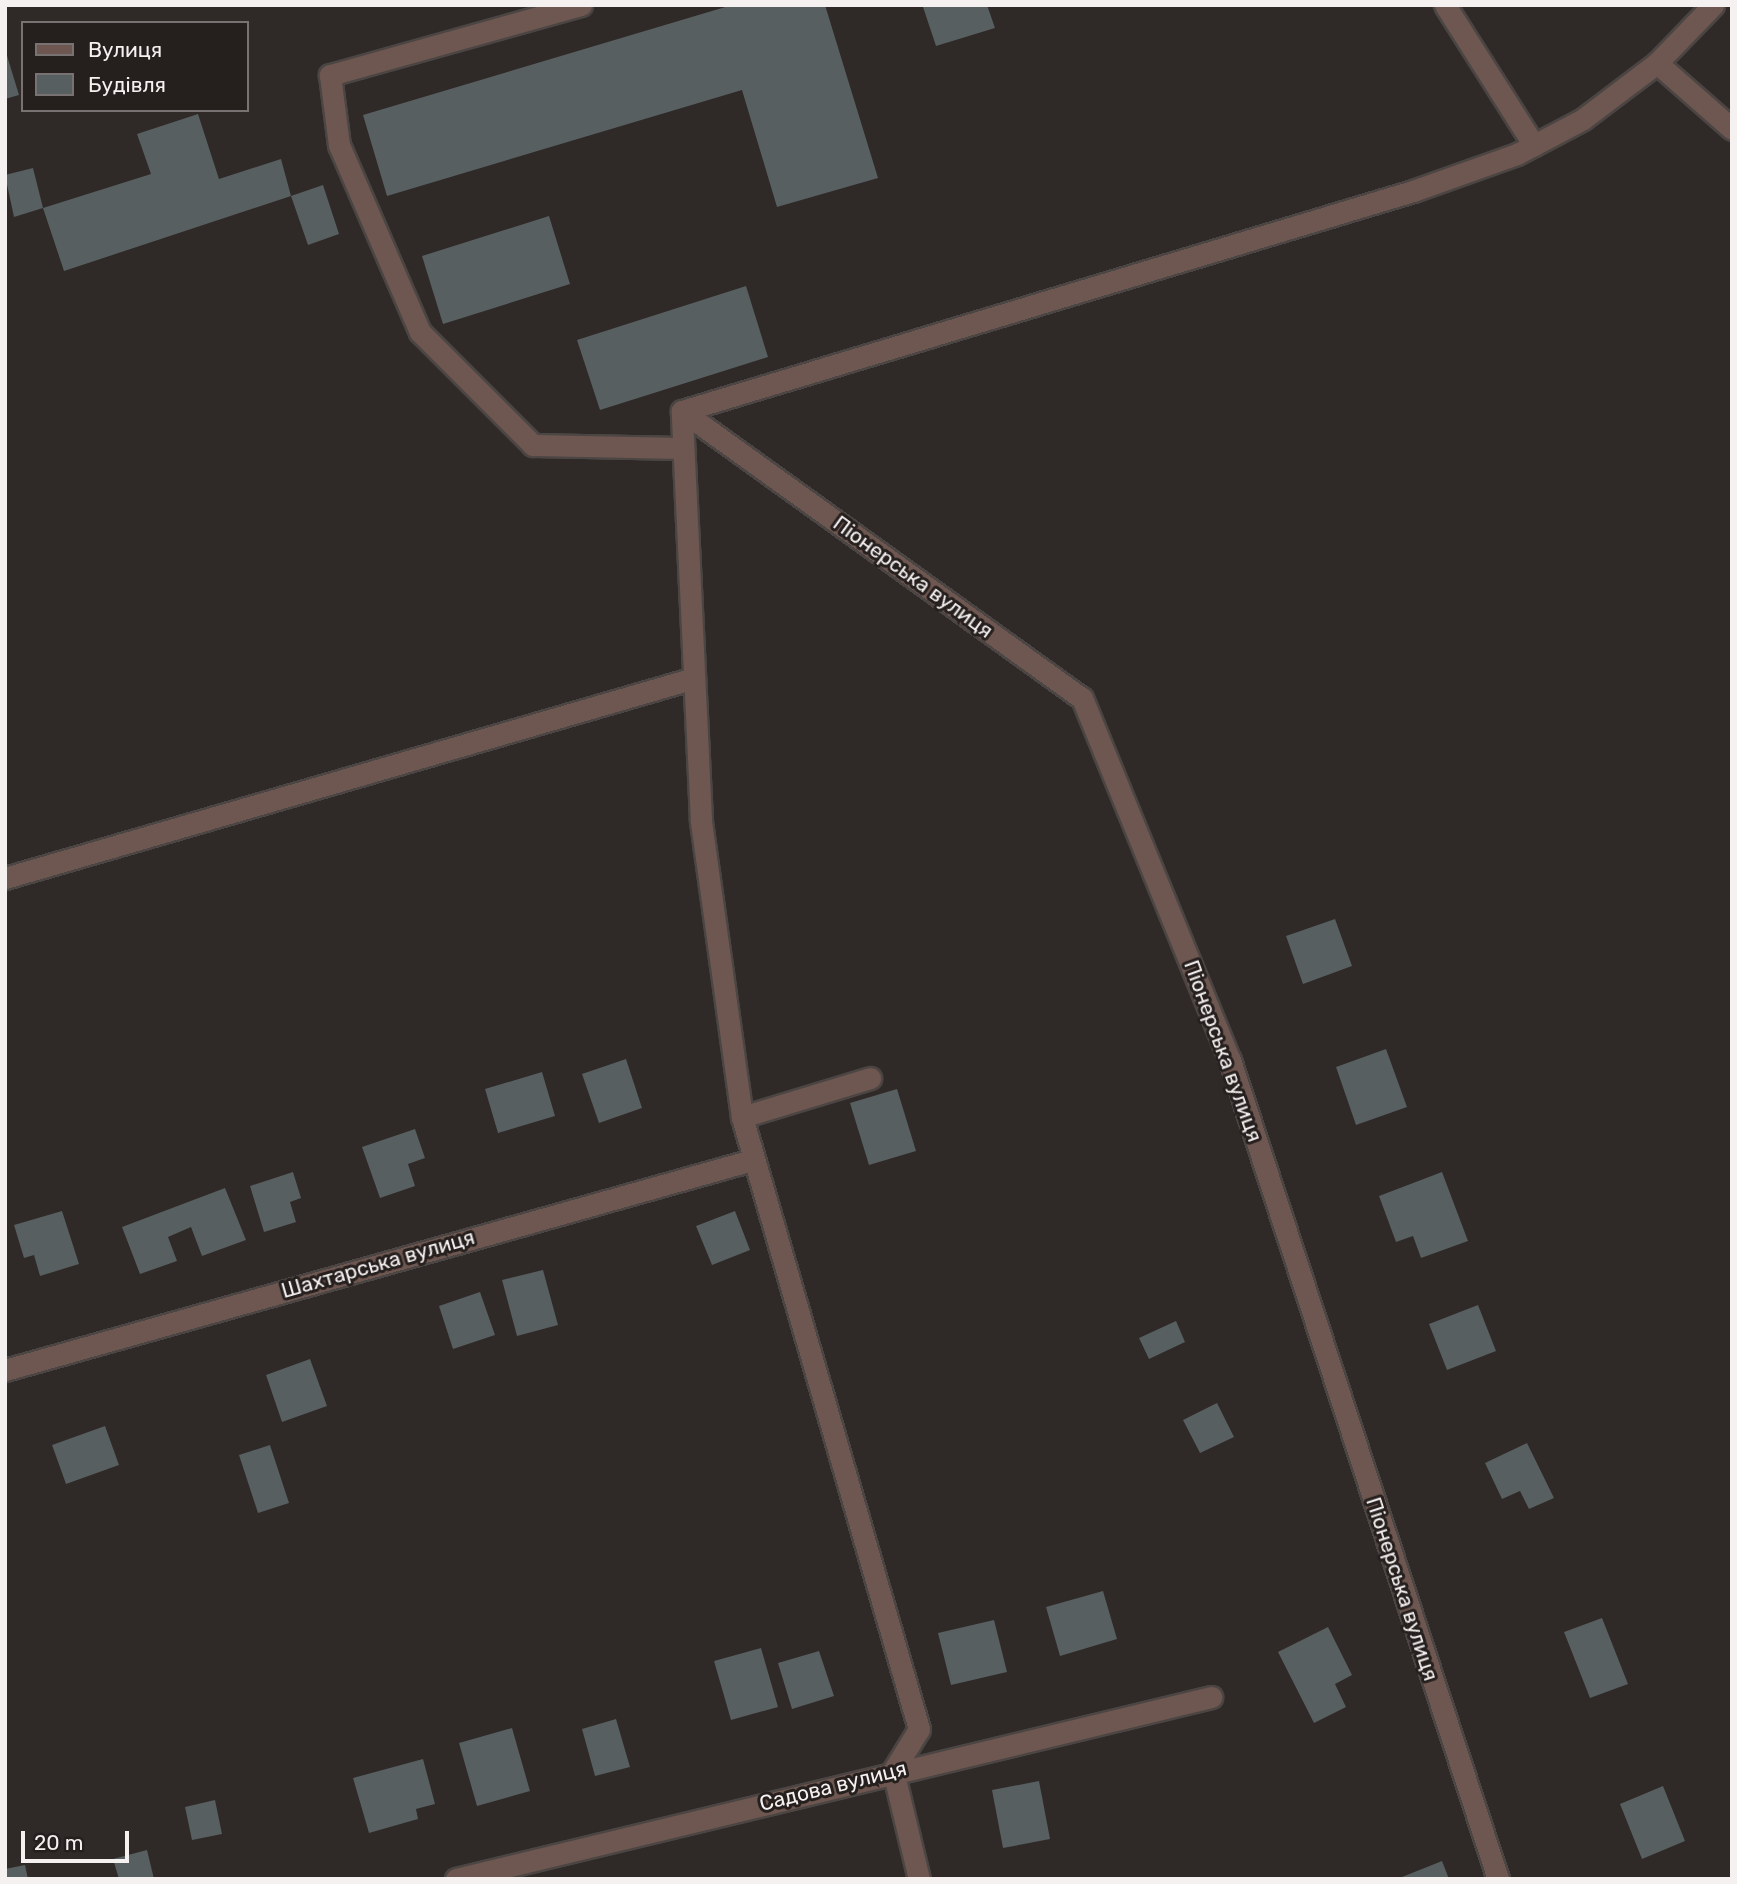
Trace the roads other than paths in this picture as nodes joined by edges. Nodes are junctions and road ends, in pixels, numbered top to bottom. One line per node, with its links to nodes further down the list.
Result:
1 (581, 5): 8 (street)
2 (1445, 5): 6 (street)
3 (1713, 5): 4 (street)
4 (1657, 63): 5 (street); 6 (street)
5 (1732, 129)
6 (1534, 145): 7 (street)
7 (682, 411): 8 (street); 19 (street, Піонерська вулиця)
8 (682, 448): 9 (street)
9 (691, 679): 10 (street); 12 (street)
10 (5, 878)
11 (870, 1078): 12 (street)
12 (743, 1116): 13 (street)
13 (752, 1160): 14 (street, Шахтарська вулиця); 16 (street)
14 (5, 1370)
15 (1211, 1697): 16 (street, Садова вулиця)
16 (893, 1771): 17 (street, Садова вулиця); 18 (street)
17 (456, 1879)
18 (919, 1879)
19 (1499, 1879)

